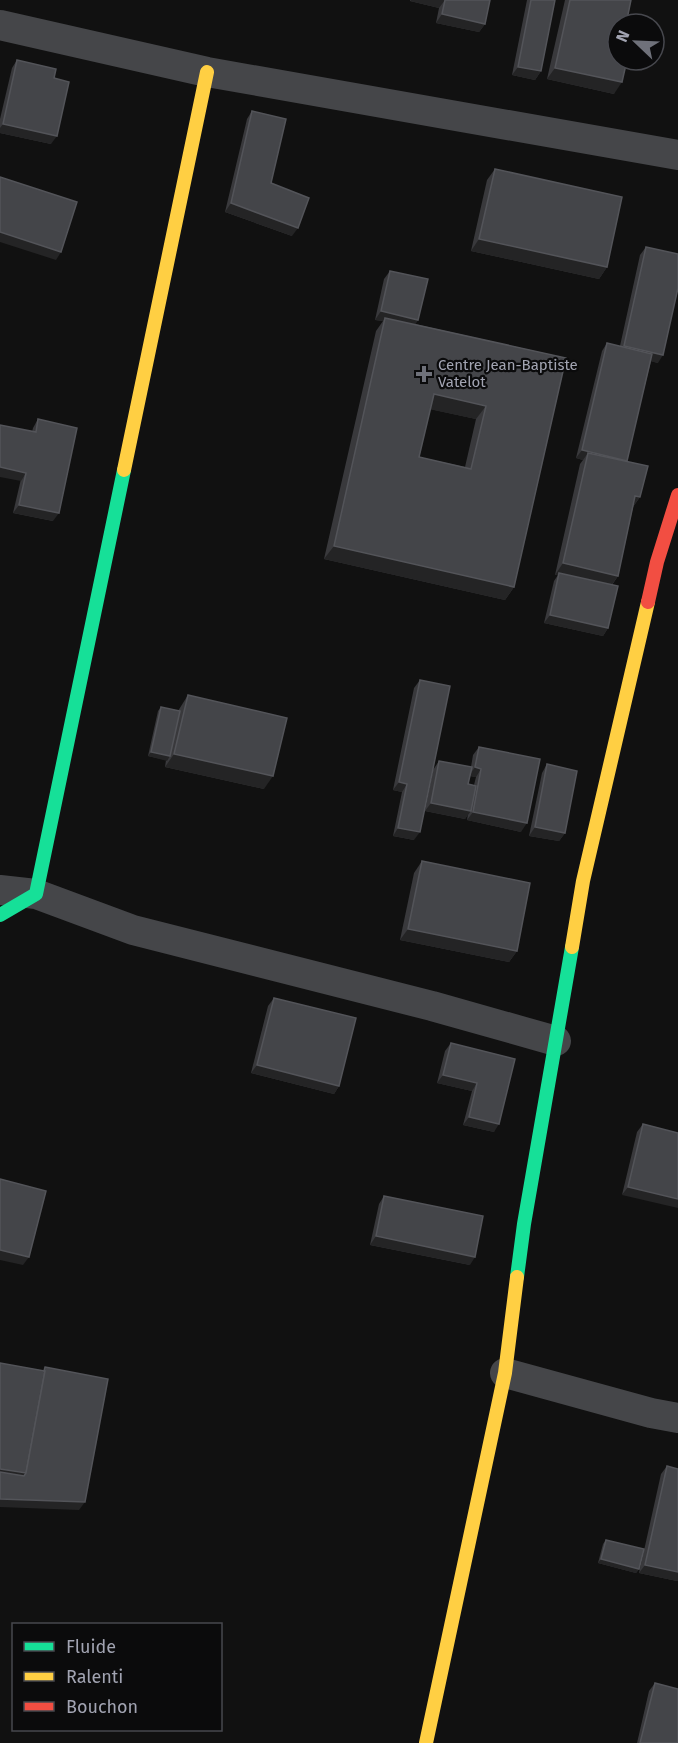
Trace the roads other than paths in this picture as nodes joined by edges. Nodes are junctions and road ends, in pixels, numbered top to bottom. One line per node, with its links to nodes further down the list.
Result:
1 (0, 25): 2 (street)
2 (207, 72): 3 (street); 7 (street)
3 (678, 155)
4 (678, 495): 5 (street)
5 (668, 565): 9 (street)
6 (0, 890): 7 (street)
7 (36, 894): 8 (street); 9 (street)
8 (0, 915)
9 (556, 1041): 10 (street)
10 (505, 1373): 11 (street); 12 (street)
11 (678, 1418)
12 (426, 1743)

